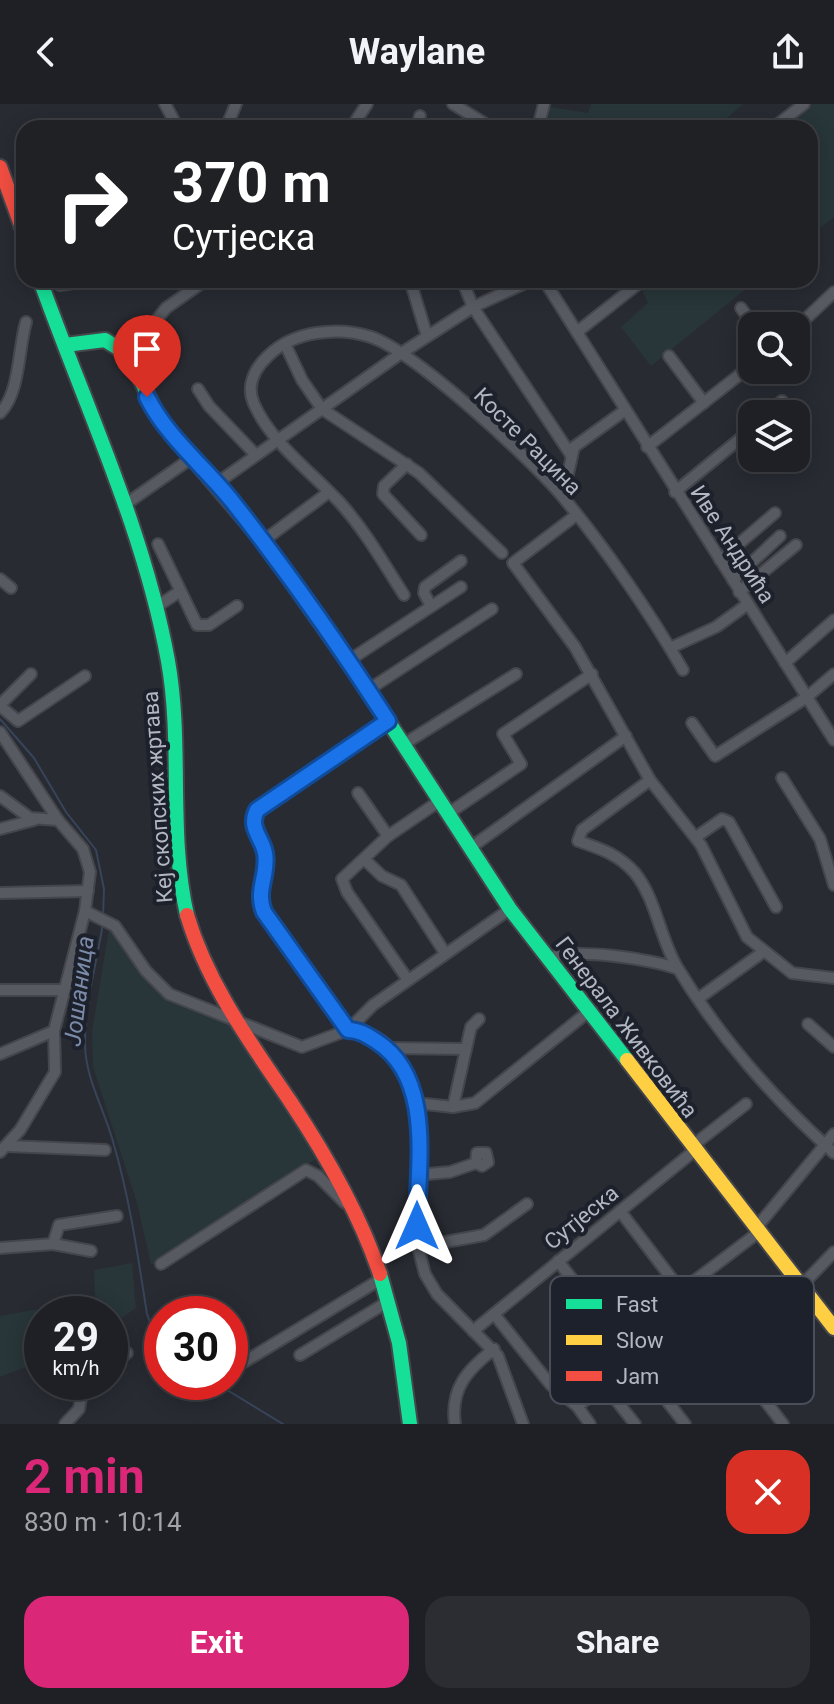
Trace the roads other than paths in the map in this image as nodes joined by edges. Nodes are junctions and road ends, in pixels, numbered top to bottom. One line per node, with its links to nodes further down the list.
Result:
1 (453, 104): 5 (street)
2 (802, 105): 6 (street)
3 (420, 116): 4 (street)
4 (419, 120)
5 (479, 120)
6 (783, 120)
7 (0, 167): 8 (main road)
8 (16, 211)
9 (43, 288): 25 (main road)
10 (195, 288): 27 (street)
11 (412, 288): 23 (street)
12 (465, 288): 17 (street)
13 (515, 288): 17 (street)
14 (549, 288): 22 (street, Иве Андрића)
15 (633, 288): 22 (street)
16 (834, 292): 20 (street)
17 (473, 307): 23 (street); 39 (street)
18 (741, 308): 19 (street)
19 (744, 312)
20 (810, 315)
21 (26, 322): 34 (street)
22 (577, 332): 33 (street, Иве Андрића)
23 (427, 336): 26 (street)
24 (285, 344): 26 (street, Косте Рацина); 32 (street); 35 (street, Косте Рацина)
25 (65, 345): 27 (main road); 46 (main road, Кеј скопских жртава)
26 (400, 354): 32 (street); 45 (street, Косте Рацина)
27 (129, 355): 40 (main road, Генерала Живковића)
28 (669, 356): 31 (street)
29 (738, 376): 31 (street)
30 (198, 389): 38 (street)
31 (704, 403): 37 (street)
32 (322, 409): 35 (street); 41 (street)
33 (624, 411): 37 (street, Иве Андрића); 39 (street)
34 (0, 413)
35 (278, 439): 38 (street); 43 (street)
36 (738, 440): 44 (street)
37 (647, 447): 44 (street, Иве Андрића)
38 (256, 455): 42 (street)
39 (571, 455): 45 (street)
40 (193, 457): 42 (main road, Генерала Живковића); 46 (street)
41 (407, 464): 49 (street); 54 (street)
42 (217, 483): 51 (main road, Генерала Живковића)
43 (329, 492): 51 (street); 63 (street)
44 (675, 492): 55 (street, Иве Андрића)
45 (563, 496): 48 (street, Косте Рацина)
46 (123, 506): 67 (main road, Кеј скопских жртава)
47 (775, 513): 55 (street)
48 (575, 516): 70 (street, Косте Рацина); 76 (street)
49 (421, 535)
50 (780, 536): 58 (street)
51 (263, 541): 71 (main road, Генерала Живковића)
52 (158, 544): 61 (street)
53 (796, 545): 62 (street)
54 (502, 553)
55 (720, 560): 58 (street, Иве Андрића)
56 (461, 561): 66 (street)
57 (0, 579): 60 (street)
58 (733, 580): 62 (street, Иве Андрића)
59 (461, 587): 66 (street)
60 (11, 588)
61 (179, 592): 65 (street); 67 (street)
62 (739, 592): 64 (street, Иве Андрића)
63 (404, 595)
64 (748, 604): 70 (street); 72 (street, Иве Андрића)
65 (237, 606)
66 (431, 606): 71 (street)
67 (156, 607): 117 (main road, Кеј скопских жртава)
68 (492, 609): 79 (street)
69 (834, 620): 72 (street)
70 (670, 648): 73 (street, Косте Рацина)
71 (348, 661): 79 (main road, Генерала Живковића)
72 (785, 663): 80 (street, Иве Андрића)
73 (683, 670)
74 (31, 674): 81 (street)
75 (516, 674): 87 (street)
76 (592, 674): 85 (street); 92 (street)
77 (834, 674): 80 (street)
78 (85, 676): 81 (street)
79 (368, 690): 82 (main road, Генерала Живковића)
80 (807, 697): 83 (street); 86 (street, Иве Андрића)
81 (0, 705)
82 (388, 721): 87 (main road, Генерала Живковића); 119 (street)
83 (692, 723)
84 (0, 732): 94 (street)
85 (626, 736): 89 (street); 98 (street)
86 (834, 740)
87 (404, 744): 92 (main road, Генерала Живковића)
88 (782, 778): 100 (street)
89 (650, 780): 97 (street); 109 (street)
90 (358, 793): 96 (street)
91 (0, 796): 93 (street)
92 (445, 806): 96 (street); 98 (main road, Генерала Живковића)
93 (34, 820): 94 (street); 95 (street)
94 (58, 820): 101 (street)
95 (0, 829)
96 (388, 836): 99 (street)
97 (696, 837): 103 (street); 106 (street)
98 (470, 848): 104 (main road, Генерала Живковића)
99 (364, 859): 107 (street); 111 (street)
100 (834, 885)
101 (88, 891): 102 (street); 105 (street)
102 (0, 893)
103 (776, 907)
104 (510, 909): 107 (street); 108 (main road, Генерала Живковића)
105 (89, 912): 113 (street); 117 (street)
106 (763, 952): 110 (street); 114 (street)
107 (445, 953): 111 (street)
108 (547, 959): 109 (street); 115 (main road, Генерала Живковића)
109 (678, 969): 114 (street)
110 (834, 978)
111 (408, 980): 119 (street)
112 (0, 990): 113 (street)
113 (64, 990): 120 (street)
114 (699, 998): 131 (street)
115 (588, 1012): 127 (street); 130 (main road, Генерала Живковића)
116 (479, 1019): 123 (street)
117 (237, 1022): 119 (street); 138 (main road, Кеј скопских жртава)
118 (808, 1024): 121 (street)
119 (348, 1030): 122 (street)
120 (54, 1031): 124 (street); 129 (street)
121 (834, 1047)
122 (387, 1048): 123 (street); 125 (street)
123 (466, 1049): 127 (street)
124 (0, 1054)
125 (416, 1103): 127 (street); 134 (street)
126 (746, 1104): 130 (street, Сутјеска)
127 (453, 1107)
128 (834, 1134): 131 (street)
129 (3, 1149): 132 (street)
130 (692, 1149): 136 (street, Сутјеска); 139 (main road, Генерала Живковића)
131 (830, 1149): 139 (street)
132 (105, 1150)
133 (476, 1163): 134 (street)
134 (417, 1175): 141 (street)
135 (527, 1204): 141 (street, Сутјеска)
136 (620, 1211): 145 (street, Сутјеска); 148 (street)
137 (117, 1216): 140 (street)
138 (358, 1216): 146 (street, Кеј скопских жртава); 152 (main road, Кеј скопских жртава)
139 (757, 1230): 149 (street); 150 (main road, Генерала Живковића)
140 (53, 1244): 142 (street); 143 (street)
141 (418, 1247): 157 (street)
142 (0, 1248)
143 (91, 1251)
144 (834, 1252): 151 (street)
145 (558, 1261): 147 (street); 155 (street, Сутјеска)
146 (161, 1264)
147 (570, 1276)
148 (670, 1276)
149 (700, 1276)
150 (793, 1276)
151 (811, 1276)
152 (381, 1279): 153 (main road, Кеј скопских жртава); 160 (street)
153 (389, 1301): 159 (street); 170 (main road, Кеј скопских жртава)
154 (814, 1303): 156 (main road, Генерала Живковића)
155 (494, 1314): 157 (street, Сутјеска); 161 (street)
156 (834, 1328)
157 (473, 1331): 158 (street)
158 (494, 1349): 171 (street); 172 (street)
159 (300, 1355)
160 (248, 1360)
161 (550, 1384)
162 (81, 1400): 169 (street)
163 (575, 1404): 168 (street)
164 (580, 1404): 168 (street)
165 (619, 1404): 174 (street)
166 (669, 1404): 175 (street)
167 (768, 1404): 176 (street)
168 (577, 1406): 173 (street)
169 (65, 1424)
170 (410, 1424)
171 (455, 1424)
172 (523, 1424)
173 (590, 1424)
174 (635, 1424)
175 (685, 1424)
176 (783, 1424)

